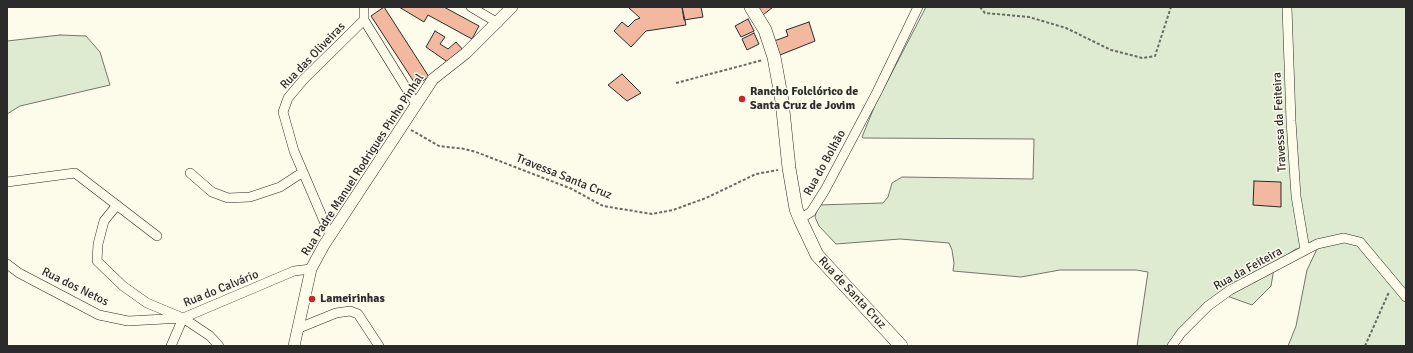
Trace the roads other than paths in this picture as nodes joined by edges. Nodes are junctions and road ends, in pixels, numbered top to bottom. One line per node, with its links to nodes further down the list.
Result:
1 (364, 7): 7 (street)
2 (471, 7): 8 (street)
3 (512, 7): 8 (street, Rua Padre Manuel Rodrigues Pinho Pinhal)
4 (751, 7): 14 (main road, Rua de Santa Cruz)
5 (918, 7): 14 (street, Rua do Bolhão)
6 (1287, 7): 17 (street, Travessa da Feiteira)
7 (364, 20): 9 (street); 11 (street, Rua das Oliveiras)
8 (498, 23): 9 (street, Rua Padre Manuel Rodrigues Pinho Pinhal)
9 (416, 104): 15 (street, Rua Padre Manuel Rodrigues Pinho Pinhal)
10 (190, 172): 11 (street)
11 (303, 172): 15 (street, Rua das Oliveiras)
12 (7, 182): 13 (street)
13 (117, 205): 16 (street); 21 (street)
14 (800, 219): 27 (main road, Rua de Santa Cruz)
15 (330, 235): 19 (street, Rua Padre Manuel Rodrigues Pinho Pinhal)
16 (157, 236)
17 (1305, 250): 20 (street, Rua da Feiteira); 28 (street, Rua da Feiteira)
18 (7, 264): 21 (street, Rua dos Netos)
19 (311, 269): 21 (street, Rua do Calvário); 22 (street, Rua Padre Manuel Rodrigues Pinho Pinhal)
20 (1406, 297)
21 (184, 318): 23 (street); 24 (street, Rua do Calvário)
22 (299, 328): 25 (street, Rua Padre Manuel Rodrigues Pinho Pinhal); 26 (street)
23 (171, 346)
24 (219, 346)
25 (294, 346)
26 (379, 346)
27 (901, 346)
28 (1172, 346)

